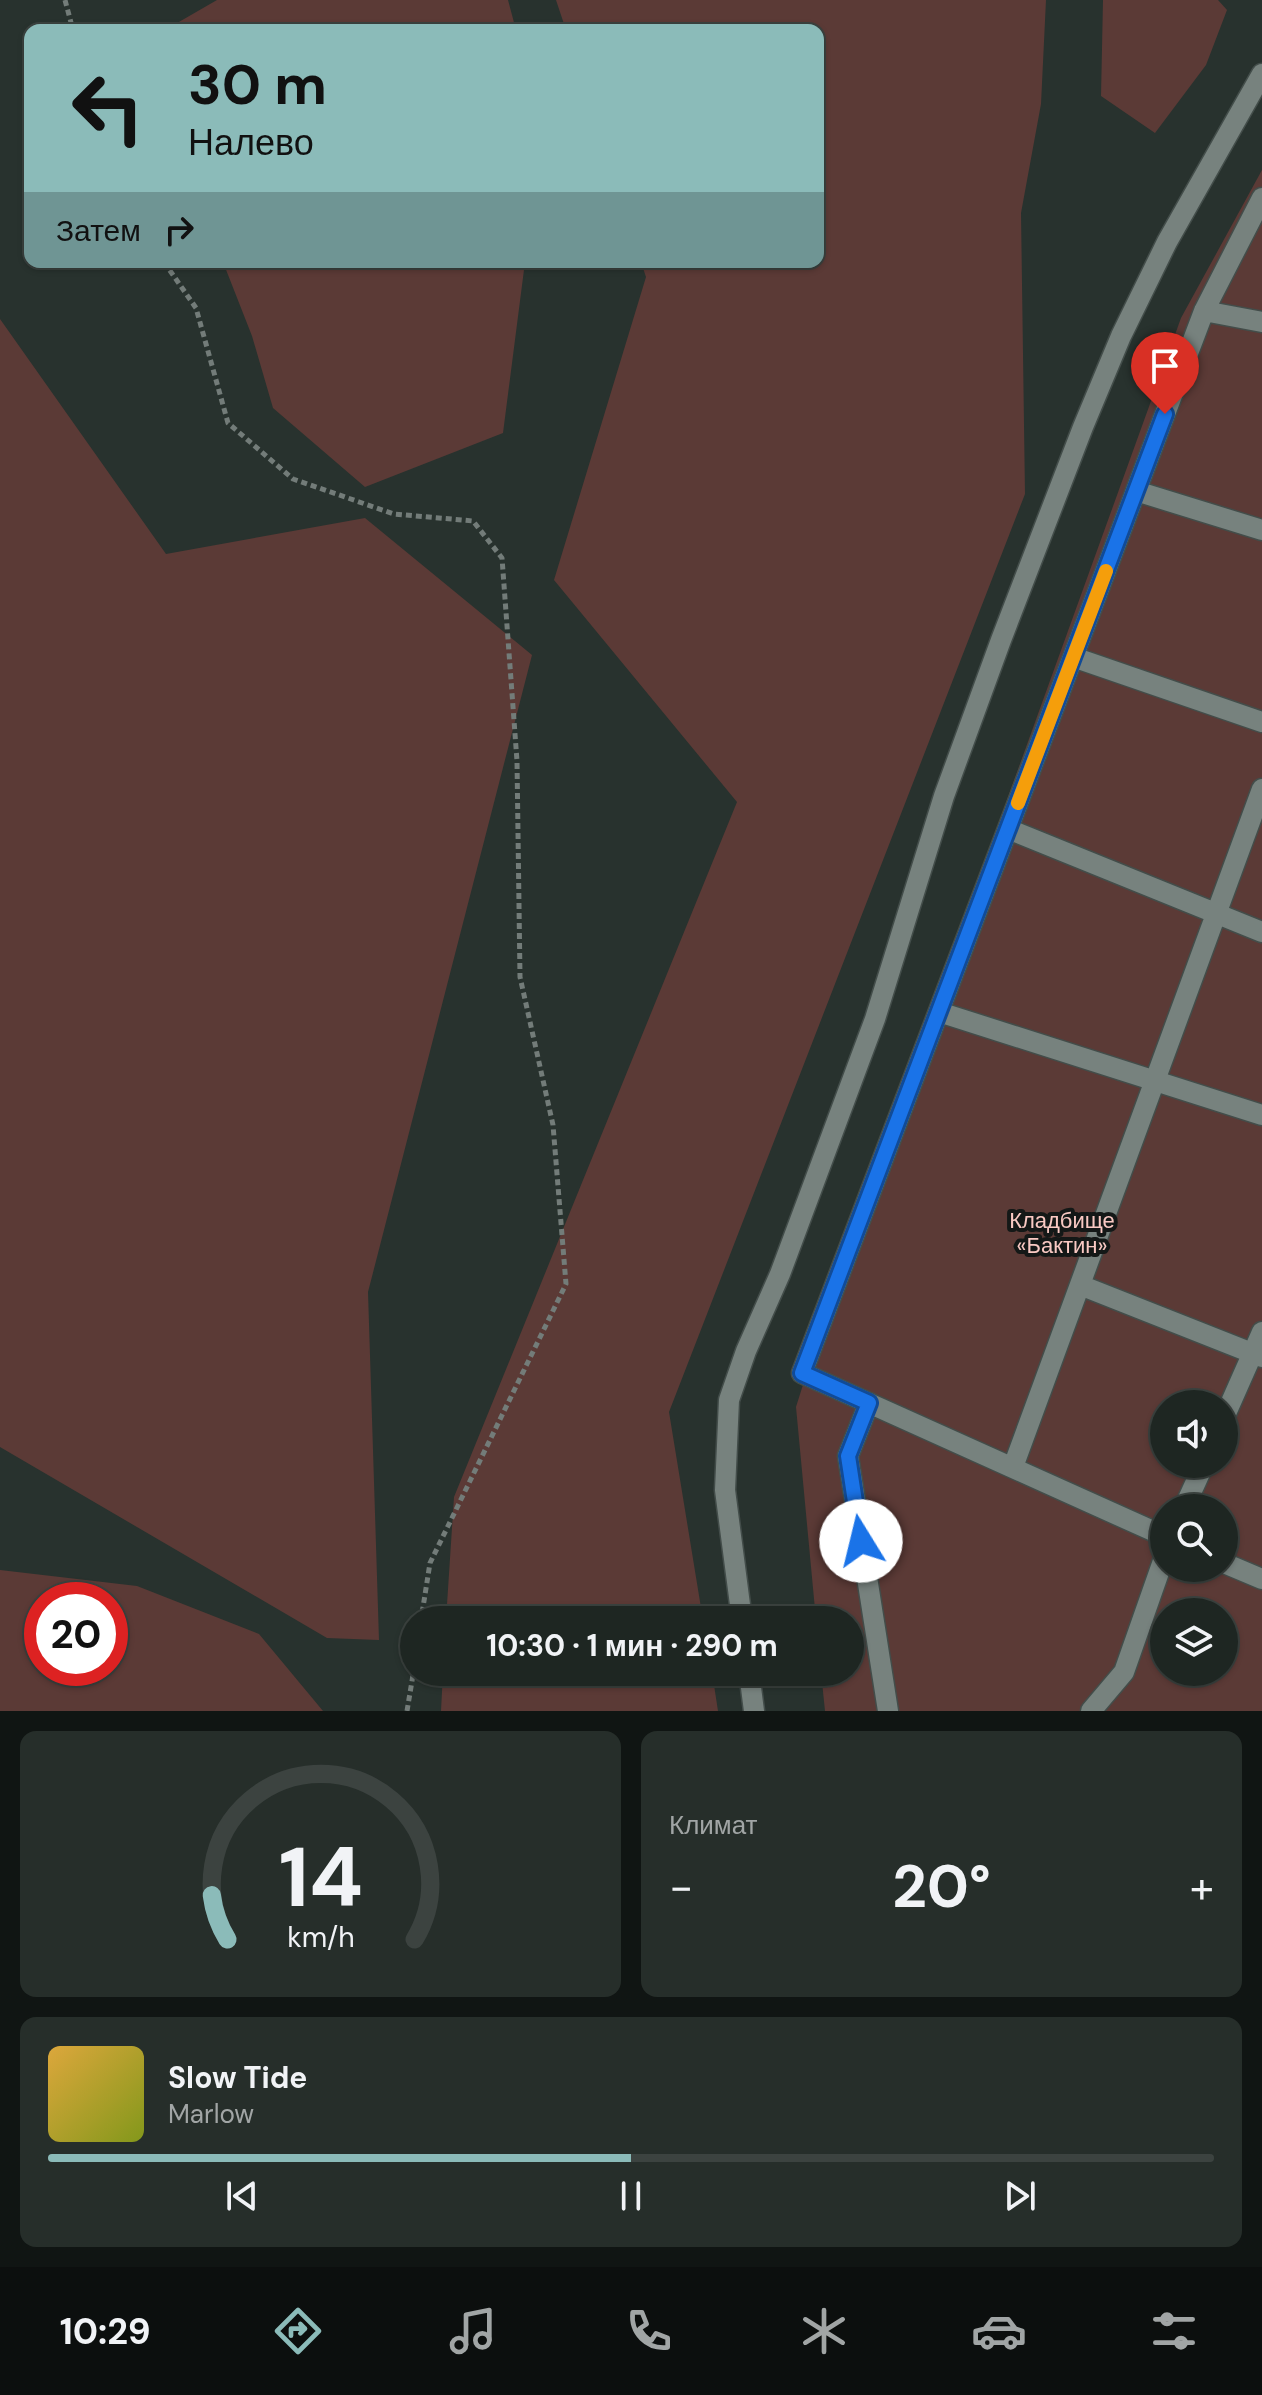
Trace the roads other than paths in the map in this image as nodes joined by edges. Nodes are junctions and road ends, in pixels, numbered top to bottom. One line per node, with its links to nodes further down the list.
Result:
1 (1262, 74): 26 (street)
2 (1262, 198): 3 (street)
3 (1204, 311): 4 (street); 5 (street)
4 (1262, 322)
5 (1136, 491): 6 (street); 7 (street)
6 (1262, 530)
7 (1073, 657): 8 (street); 10 (street)
8 (1262, 722)
9 (1262, 789): 11 (street)
10 (1008, 829): 11 (street); 13 (street)
11 (1216, 913): 12 (street); 14 (street)
12 (1262, 932)
13 (939, 1012): 14 (street); 20 (street)
14 (1155, 1080): 15 (street); 16 (street)
15 (1262, 1115)
16 (1080, 1285): 18 (street); 21 (street)
17 (1262, 1332): 18 (street)
18 (1257, 1355): 19 (street)
19 (1238, 1391)
20 (869, 1403): 21 (street); 29 (street)
21 (1013, 1467): 22 (street)
22 (1150, 1530)
23 (1238, 1569): 24 (street)
24 (1262, 1579)
25 (1156, 1582): 30 (street)
26 (740, 1606)
27 (751, 1686): 28 (street)
28 (754, 1711)
29 (888, 1711)
30 (1091, 1711)

